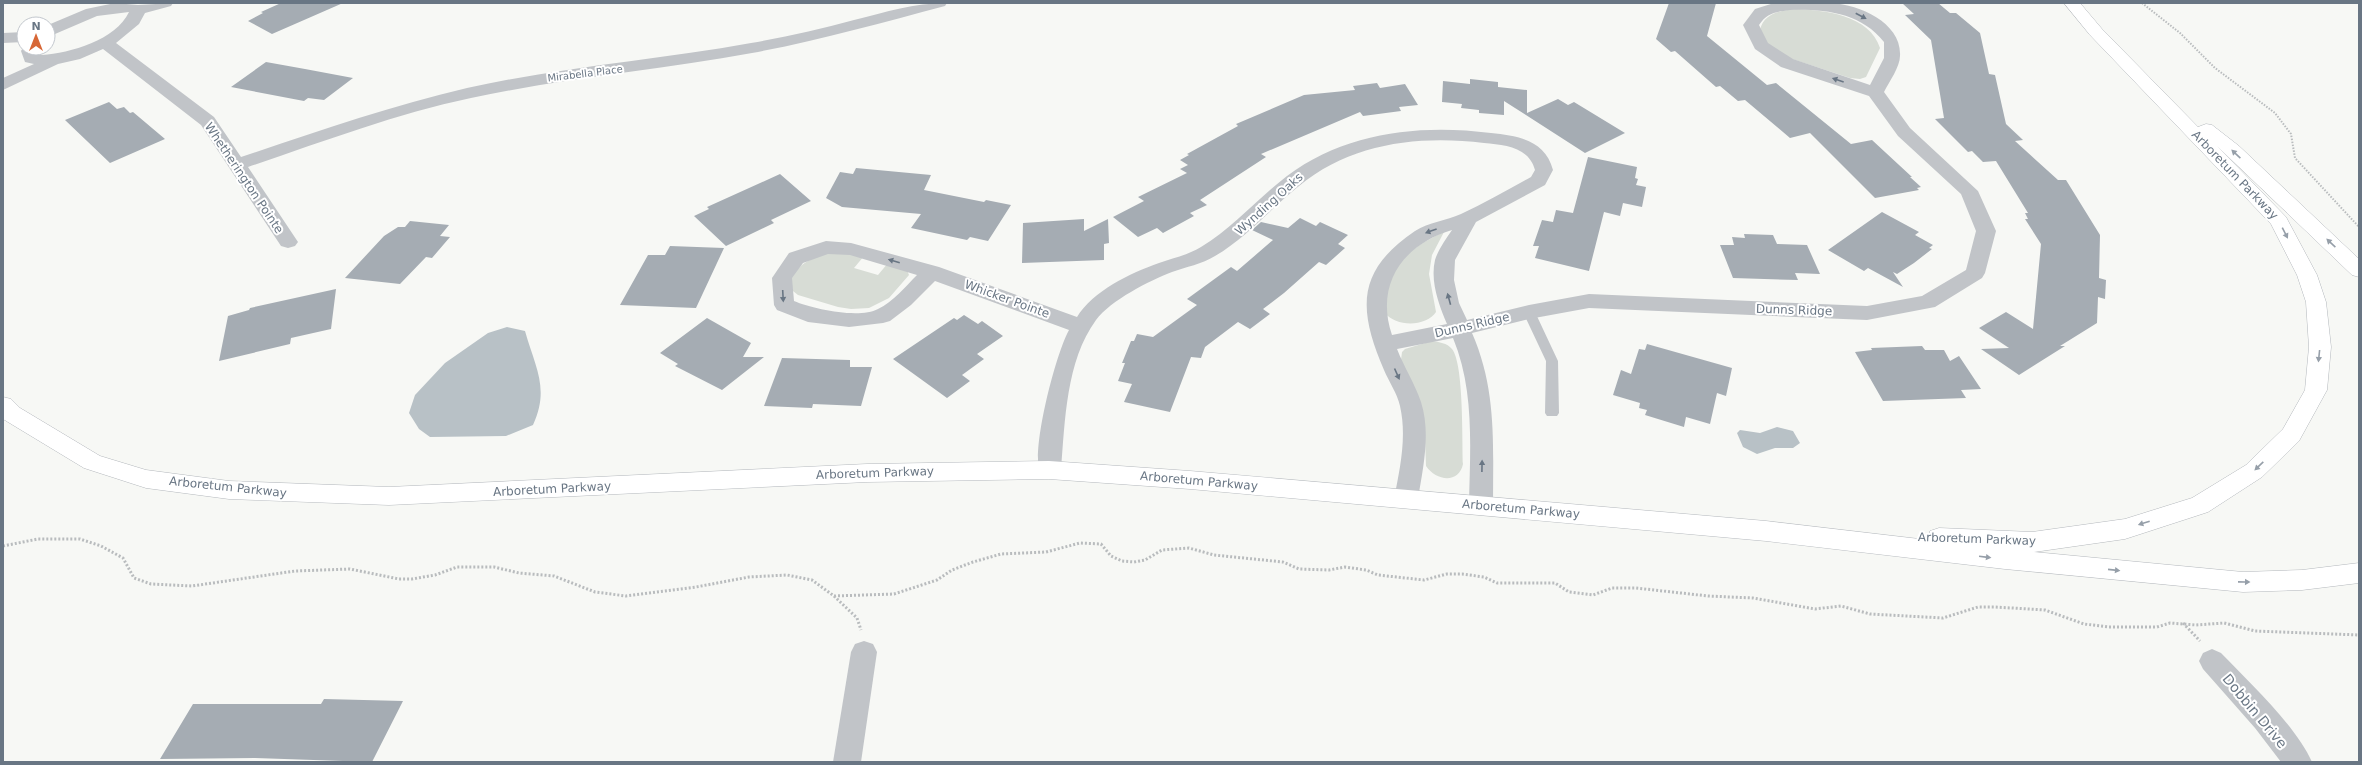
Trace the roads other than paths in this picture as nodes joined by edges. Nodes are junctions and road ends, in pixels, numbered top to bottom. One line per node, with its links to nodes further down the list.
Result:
1 (165, 3): 5 (street)
2 (939, 3): 17 (street, Mirabella Place)
3 (2072, 3): 7 (street, Arboretum Parkway)
4 (114, 5): 5 (street); 6 (street)
5 (138, 10): 10 (street)
6 (56, 28)
7 (2096, 32): 20 (street, Arboretum Parkway, one-way to 7); 31 (street, Arboretum Parkway, one-way to 31)
8 (16, 37): 9 (street)
9 (3, 38)
10 (104, 42): 13 (street); 17 (street, Whetherington Pointe)
11 (25, 56): 14 (street)
12 (34, 56): 13 (street)
13 (52, 61): 15 (street)
14 (3, 71)
15 (3, 85)
16 (1875, 92): 16 (street, one-way to 16); 22 (street, Dunns Ridge)
17 (237, 165): 19 (street, Whetherington Pointe)
18 (1468, 218): 23 (street, Wynding Oaks); 24 (street, one-way to 18); 25 (street, Wynding Oaks, one-way to 25)
19 (288, 242)
20 (2359, 270)
21 (932, 272): 21 (street, Whicker Pointe, one-way to 21); 23 (street, Whicker Pointe)
22 (1529, 312): 24 (street, Dunns Ridge); 27 (lane)
23 (1082, 327): 28 (street, Wynding Oaks)
24 (1460, 328): 25 (street, Dunns Ridge); 30 (street, one-way to 24)
25 (1384, 344): 29 (street, Wynding Oaks, one-way to 29)
26 (3, 405): 28 (street, Arboretum Parkway)
27 (1552, 413)
28 (1049, 470): 29 (street, Arboretum Parkway)
29 (1406, 499): 30 (street, Arboretum Parkway)
30 (1481, 505): 31 (street, Arboretum Parkway)
31 (1766, 531): 32 (street, Arboretum Parkway, one-way to 32)
32 (2359, 572)
33 (864, 652): 35 (street)
34 (2212, 661): 36 (street, Dobbin Drive)
35 (847, 762)
36 (2298, 762)

